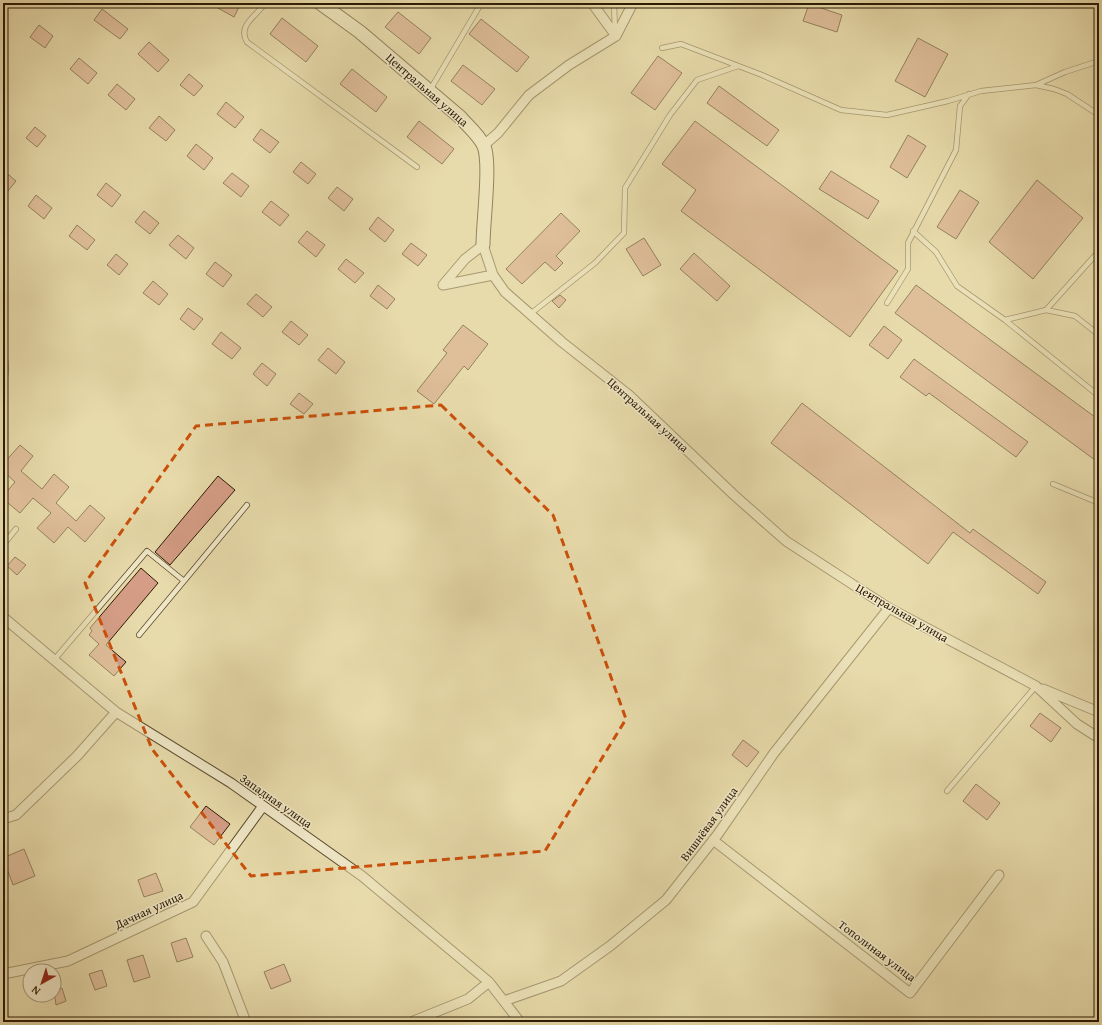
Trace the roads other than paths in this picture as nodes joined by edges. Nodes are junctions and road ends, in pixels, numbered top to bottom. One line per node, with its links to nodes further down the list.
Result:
1 (265, 3): 16 (lane)
2 (320, 3): 12 (street, Центральная улица)
3 (474, 3): 12 (lane)
4 (592, 3): 7 (street)
5 (614, 3): 7 (lane)
6 (633, 3): 7 (street)
7 (616, 36): 15 (street)
8 (662, 48): 10 (lane)
9 (1099, 61): 11 (lane)
10 (739, 66): 13 (lane); 23 (lane)
11 (1036, 85): 13 (lane); 14 (lane)
12 (430, 91): 15 (street, Центральная улица)
13 (969, 94): 17 (lane)
14 (1099, 115)
15 (484, 146): 18 (street, Центральная улица)
16 (417, 167)
17 (914, 231): 21 (lane); 24 (lane)
18 (483, 245): 20 (street, Центральная улица); 20 (street)
19 (1099, 251): 22 (lane)
20 (493, 275): 23 (street, Центральная улица)
21 (887, 303)
22 (1046, 310): 24 (lane); 25 (lane)
23 (530, 315): 33 (street, Центральная улица)
24 (1005, 320): 26 (lane)
25 (1099, 335)
26 (1099, 396)
27 (1053, 484): 28 (lane)
28 (1099, 503)
29 (247, 505): 32 (lane)
30 (16, 529): 31 (lane)
31 (3, 545)
32 (184, 581): 35 (lane); 36 (lane)
33 (889, 608): 37 (street, Центральная улица); 44 (street, Вишнёвая улица)
34 (3, 617): 36 (street, Западная улица)
35 (139, 635)
36 (54, 660): 38 (street, Западная улица)
37 (1036, 686): 39 (street); 40 (street, Центральная улица); 41 (lane)
38 (116, 712): 42 (street, Западная улица); 43 (street)
39 (1099, 712)
40 (1099, 738)
41 (947, 791)
42 (263, 806): 47 (street, Дачная улица); 48 (street, Западная улица)
43 (3, 819)
44 (713, 840): 45 (street, Тополиная улица); 49 (street, Вишнёвая улица)
45 (999, 875)
46 (206, 936): 50 (street)
47 (3, 974)
48 (488, 982): 49 (street, Западная улица); 51 (street)
49 (504, 1001): 52 (street, Западная улица)
50 (246, 1022)
51 (411, 1022)
52 (520, 1022)

